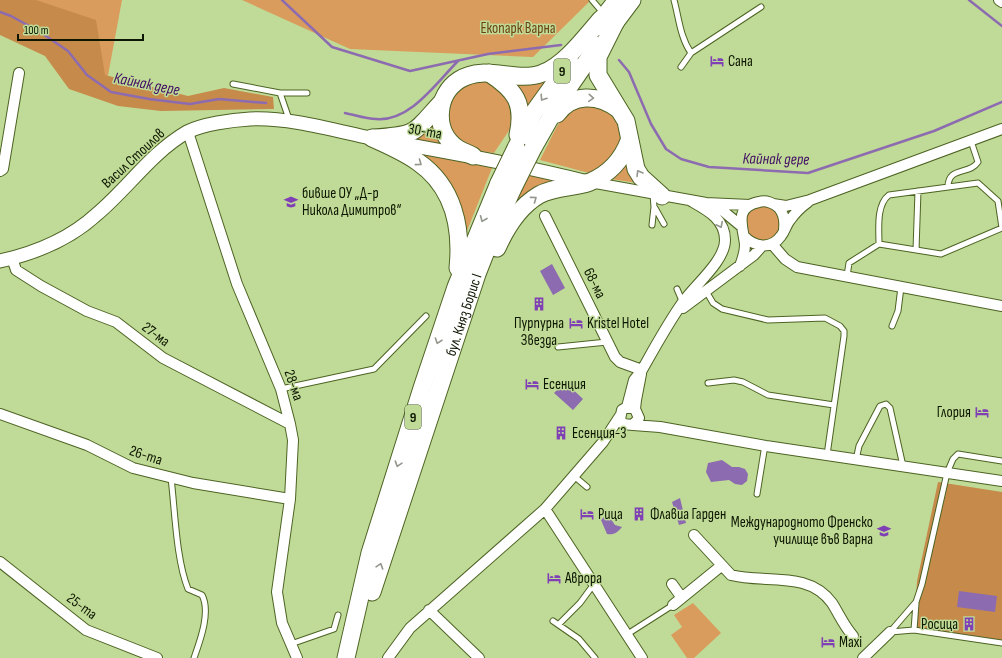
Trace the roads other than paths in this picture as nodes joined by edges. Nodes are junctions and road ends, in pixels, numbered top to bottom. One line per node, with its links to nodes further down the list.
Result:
1 (592, 0): 8 (lane)
2 (617, 0): 8 (highway, бул. Княз Борис I / 9)
3 (632, 0): 8 (highway, бул. Княз Борис I / 9)
4 (674, 0): 9 (lane)
5 (999, 0): 6 (street)
6 (1002, 2)
7 (761, 7): 9 (lane)
8 (608, 18): 11 (highway); 17 (highway); 24 (highway, бул. Княз Борис I / 9, one-way to 24); 25 (highway, бул. Княз Борис I / 9)
9 (691, 53): 10 (lane)
10 (681, 67)
11 (489, 72): 16 (highway); 24 (highway)
12 (20, 73): 27 (street)
13 (233, 84): 14 (lane)
14 (280, 93): 15 (lane); 18 (lane)
15 (308, 93)
16 (442, 102): 21 (highway); 26 (highway)
17 (619, 111): 22 (highway); 25 (highway, one-way to 17)
18 (290, 122): 20 (street, Васил Стоилов); 21 (street, Васил Стоилов)
19 (1002, 129): 23 (street)
20 (188, 132): 48 (street, Васил Стоилов); 63 (street, 28-ма)
21 (372, 138): 26 (street, 30-та); 51 (highway, one-way to 51)
22 (629, 141): 28 (highway); 32 (highway, one-way to 22)
23 (971, 141): 30 (lane); 34 (street)
24 (516, 148): 29 (highway, бул. Княз Борис I / 9, bridge)
25 (533, 148): 29 (highway, бул. Княз Борис I / 9, bridge)
26 (473, 156): 28 (street, 30-та)
27 (0, 171)
28 (589, 182): 32 (street); 78 (highway, one-way to 28)
29 (506, 186): 51 (highway, бул. Княз Борис I / 9, one-way to 51); 78 (highway, бул. Княз Борис I / 9)
30 (948, 187): 31 (lane); 47 (lane)
31 (918, 191): 45 (lane); 47 (lane)
32 (656, 199): 33 (street); 39 (lane); 40 (lane)
33 (691, 200): 35 (street); 55 (street, one-way to 55)
34 (810, 200): 36 (street); 42 (street)
35 (706, 203): 37 (street); 41 (street)
36 (773, 204): 37 (street); 42 (street)
37 (750, 205): 41 (street)
38 (545, 216): 59 (street, 68-ма)
39 (664, 224)
40 (652, 225)
41 (740, 225): 43 (street)
42 (784, 229): 44 (street)
43 (744, 236): 46 (street); 49 (street)
44 (772, 244): 46 (street); 50 (street)
45 (879, 244): 47 (lane); 50 (lane)
46 (762, 246): 49 (street)
47 (916, 250)
48 (6, 260): 68 (street, 27-ма)
49 (740, 266): 54 (street)
50 (847, 276): 52 (street)
51 (456, 287): 108 (highway, бул. Княз Борис I / 9, one-way to 108)
52 (901, 287): 56 (street); 58 (lane)
53 (677, 289): 55 (lane)
54 (706, 291): 55 (street); 64 (lane)
55 (683, 305): 61 (street)
56 (1002, 306)
57 (426, 316): 63 (lane)
58 (892, 326)
59 (607, 342): 60 (lane); 61 (street, 68-ма)
60 (558, 347)
61 (642, 370): 65 (street)
62 (708, 383): 64 (lane)
63 (281, 389): 68 (street, 28-ма)
64 (834, 405): 73 (lane)
65 (634, 410): 67 (street); 69 (street); 70 (street)
66 (0, 414): 80 (street, 26-та)
67 (620, 416): 69 (street); 71 (street)
68 (290, 424): 84 (street, 28-ма)
69 (631, 426): 70 (street); 71 (street)
70 (660, 427): 72 (street)
71 (603, 442): 79 (street)
72 (766, 446): 73 (street); 83 (lane)
73 (827, 455): 74 (street)
74 (856, 460): 76 (street); 76 (lane)
75 (1002, 461): 77 (lane)
76 (903, 466): 77 (street)
77 (946, 473): 81 (street); 92 (lane)
78 (411, 475): 109 (highway, бул. Княз Борис I / 9, one-way to 78)
79 (574, 476): 82 (lane); 85 (street)
80 (171, 478): 84 (street, 26-та); 106 (lane)
81 (1002, 481)
82 (587, 487)
83 (757, 494)
84 (290, 499): 103 (street, 28-ма)
85 (545, 509): 89 (street); 94 (street)
86 (694, 536): 88 (street)
87 (0, 562): 105 (street, 25-та)
88 (721, 566): 91 (street); 101 (street)
89 (594, 584): 97 (lane); 100 (street)
90 (672, 584): 91 (street)
91 (682, 598): 93 (street)
92 (916, 602): 98 (lane); 99 (lane)
93 (673, 605): 100 (lane)
94 (429, 610): 110 (street); 111 (street)
95 (338, 615): 103 (lane)
96 (553, 621): 97 (lane)
97 (559, 624): 112 (lane)
98 (914, 630): 99 (lane); 102 (lane)
99 (890, 632): 113 (street)
100 (626, 634): 104 (street)
101 (853, 636)
102 (1002, 643)
103 (290, 645): 107 (street, 28-ма)
104 (637, 656)
105 (157, 658)
106 (194, 658)
107 (297, 658)
108 (346, 658)
109 (358, 658)
110 (388, 658)
111 (479, 658)
112 (595, 658)
113 (863, 658)

